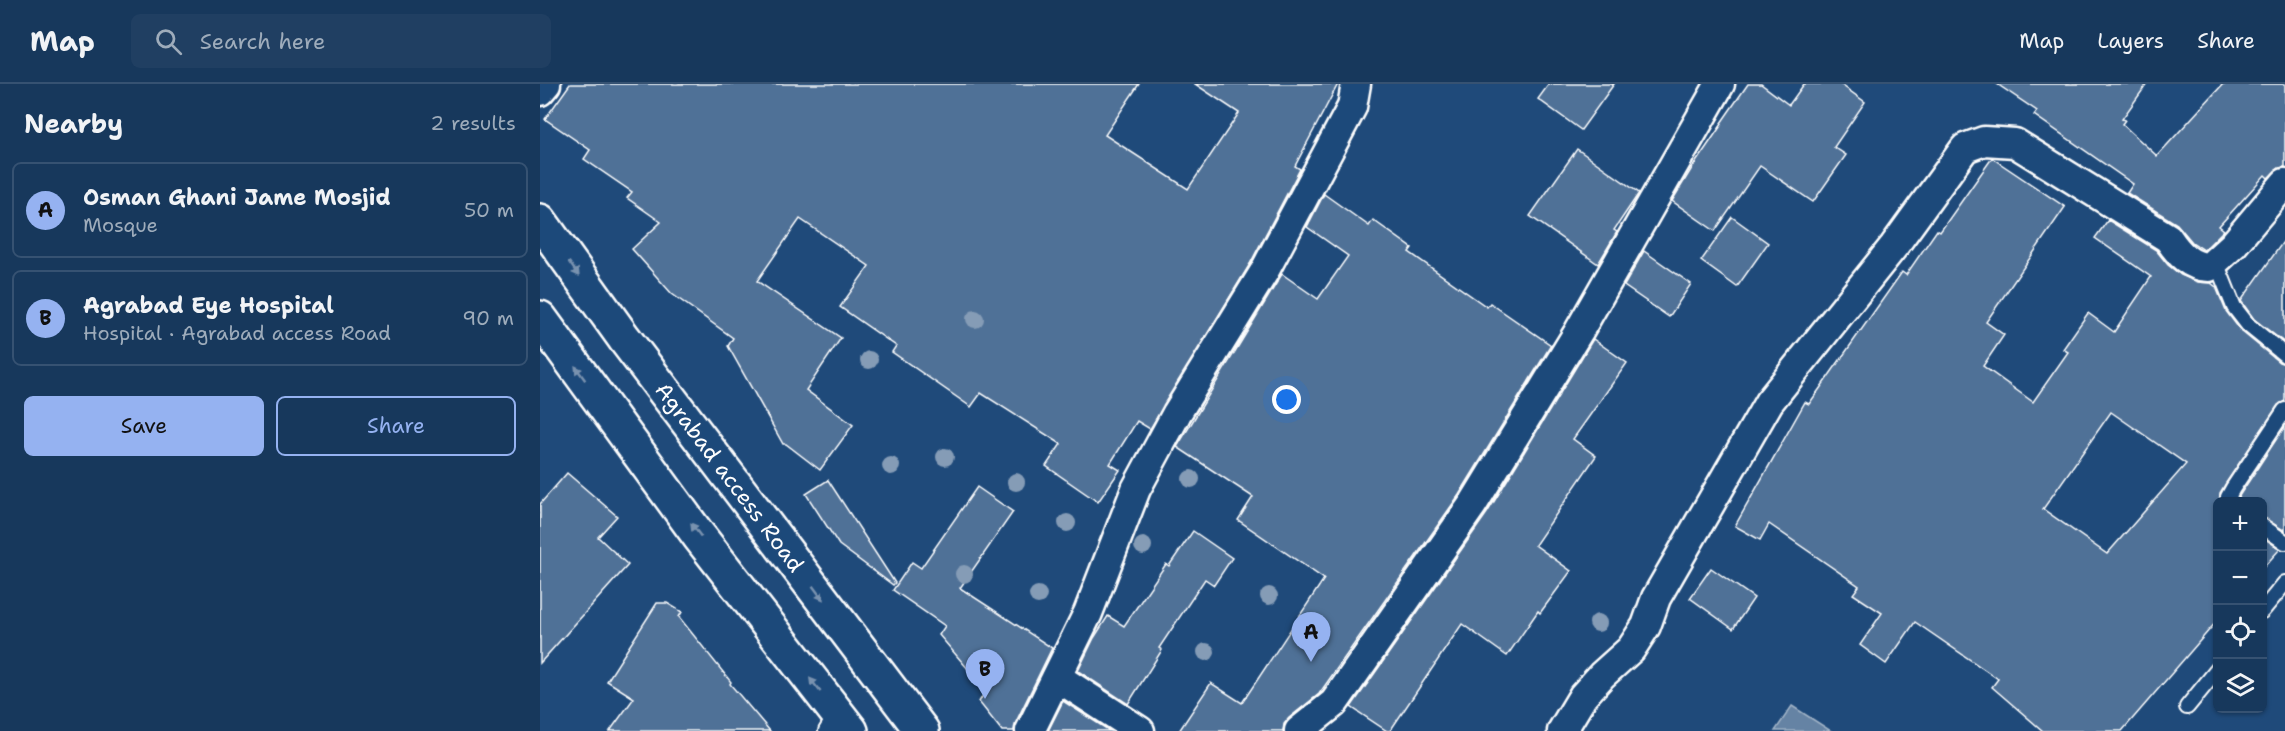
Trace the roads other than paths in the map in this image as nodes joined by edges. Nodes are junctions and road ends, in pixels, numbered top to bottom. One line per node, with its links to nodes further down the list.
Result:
1 (546, 84): 4 (street)
2 (1356, 84): 17 (street)
3 (1720, 84): 23 (street)
4 (540, 91)
5 (2285, 183): 7 (street)
6 (540, 221): 20 (main road, Agrabad access Road, one-way to 20)
7 (2216, 262): 9 (lane); 24 (street)
8 (540, 318): 19 (main road, one-way to 8)
9 (2285, 355)
10 (2285, 410): 11 (lane)
11 (2228, 497)
12 (2267, 529): 13 (lane)
13 (2285, 542)
14 (2285, 583): 15 (lane)
15 (2267, 605)
16 (2213, 674): 18 (lane)
17 (1057, 677): 21 (street); 22 (street)
18 (2187, 707)
19 (838, 725)
20 (922, 731)
21 (1030, 731)
22 (1140, 731)
23 (1299, 731)
24 (1562, 731)

